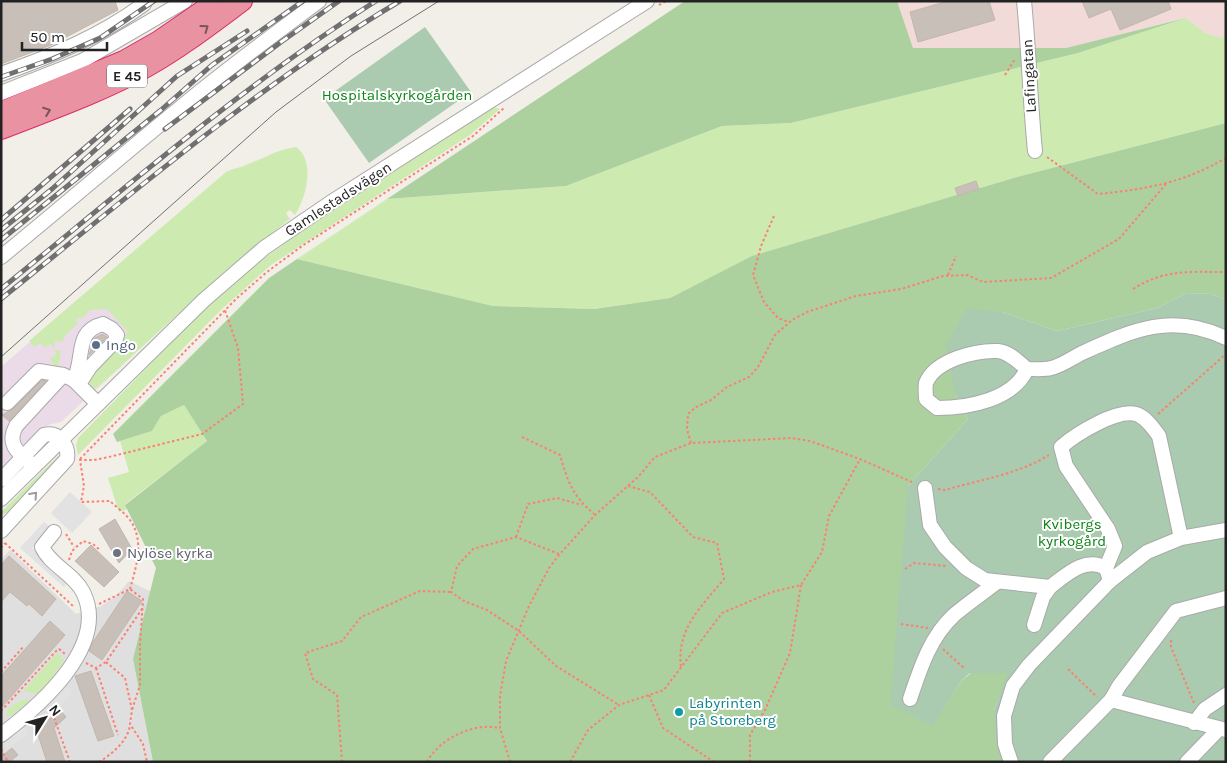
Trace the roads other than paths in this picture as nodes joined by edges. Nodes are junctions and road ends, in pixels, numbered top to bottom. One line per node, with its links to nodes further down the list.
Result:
1 (185, 1): 8 (street)
2 (217, 1): 11 (highway, E 45)
3 (242, 1): 12 (highway, E 45, one-way to 3)
4 (319, 1): 14 (street)
5 (1024, 1): 13 (street, Lafingatan)
6 (143, 2): 8 (street); 9 (street)
7 (652, 4): 19 (street, Gamlestadsvägen)
8 (153, 22): 10 (street)
9 (1, 74)
10 (1, 93)
11 (1, 112)
12 (1, 129)
13 (1035, 151)
14 (1, 257)
15 (1226, 338): 16 (street)
16 (1027, 369): 16 (street)
17 (72, 380): 18 (street); 19 (street); 21 (street)
18 (7, 403)
19 (98, 404): 20 (street, Gamlestadsvägen)
20 (61, 440): 21 (street); 22 (street, Gamlestadsvägen); 26 (street, one-way to 20)
21 (23, 457): 22 (street); 23 (street)
22 (34, 466): 25 (street, Gamlestadsvägen)
23 (1, 480)
24 (925, 488): 32 (street)
25 (1, 499)
26 (7, 519): 29 (street)
27 (1226, 530): 30 (street)
28 (59, 532): 41 (street)
29 (3, 537)
30 (1181, 538): 31 (street); 31 (street)
31 (1108, 575): 33 (street); 42 (street)
32 (997, 582): 33 (street); 37 (street)
33 (1050, 587): 35 (street)
34 (1226, 598): 38 (street)
35 (1034, 625)
36 (1226, 695): 39 (street)
37 (910, 699)
38 (1106, 700): 39 (street); 43 (street)
39 (1194, 723): 40 (street)
40 (1222, 730): 44 (street)
41 (1, 735)
42 (1011, 762)
43 (1050, 762)
44 (1187, 762)

